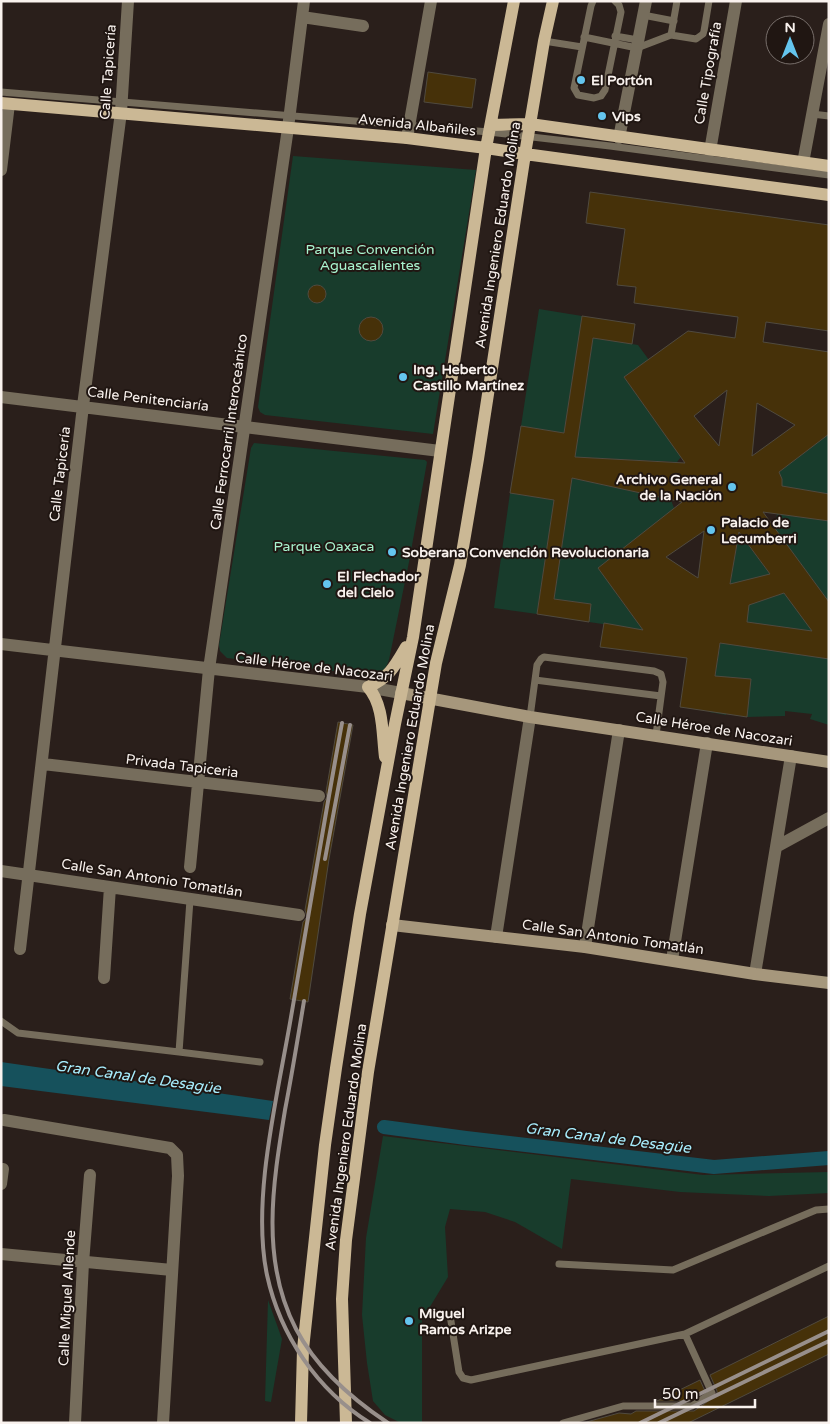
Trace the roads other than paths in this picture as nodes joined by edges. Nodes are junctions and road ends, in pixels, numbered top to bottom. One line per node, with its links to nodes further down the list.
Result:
1 (128, 1): 26 (street, Calle Tapicería)
2 (304, 1): 13 (street, Calle Ferrocarril Interoceánico)
3 (431, 1): 32 (street)
4 (514, 1): 30 (main road, Avenida Ingeniero Eduardo Molina)
5 (553, 1): 20 (main road, Avenida Ingeniero Eduardo Molina)
6 (593, 1): 19 (lane)
7 (614, 1): 18 (lane)
8 (646, 1): 12 (street)
9 (677, 1): 14 (lane)
10 (709, 1): 17 (lane)
11 (736, 1): 35 (street, Calle Tipografía)
12 (643, 15): 14 (lane); 22 (street)
13 (302, 17): 16 (street); 29 (street, Calle Ferrocarril Interoceánico)
14 (674, 21): 17 (lane)
15 (829, 24): 27 (street)
16 (363, 26)
17 (671, 35): 22 (lane)
18 (616, 36): 21 (lane); 22 (lane)
19 (584, 37): 21 (lane); 23 (lane)
20 (544, 41): 23 (lane); 31 (main road, Avenida Ingeniero Eduardo Molina)
21 (614, 44): 22 (lane); 23 (lane)
22 (637, 44): 33 (street)
23 (582, 47)
24 (1, 92): 26 (lane)
25 (5, 103): 26 (main road, Avenida Albañiles); 39 (street)
26 (121, 108): 29 (main road, Avenida Albañiles); 43 (street, Calle Tapicería)
27 (812, 114): 28 (lane); 37 (street)
28 (829, 116)
29 (289, 122): 32 (main road, Avenida Albañiles); 44 (street, Calle Ferrocarril Interoceánico)
30 (490, 128): 31 (main road, Avenida Albañiles); 32 (lane); 34 (main road, Avenida Ingeniero Eduardo Molina)
31 (529, 130): 33 (main road, Avenida Albañiles); 36 (main road, Avenida Ingeniero Eduardo Molina); 40 (lane)
32 (408, 132): 34 (main road, Avenida Albañiles)
33 (619, 138): 35 (main road, Avenida Albañiles)
34 (486, 148): 36 (main road, Avenida Albañiles); 45 (main road, Avenida Ingeniero Eduardo Molina)
35 (710, 151): 37 (main road, Avenida Albañiles)
36 (525, 154): 41 (main road, Avenida Albañiles); 54 (main road, Avenida Ingeniero Eduardo Molina)
37 (803, 163): 38 (main road, Avenida Albañiles)
38 (829, 166)
39 (1, 170)
40 (829, 175)
41 (829, 194)
42 (1, 397): 43 (street, Calle Penitenciaría)
43 (83, 406): 44 (street, Calle Penitenciaría); 48 (street, Calle Tapicería)
44 (246, 426): 45 (street, Calle Penitenciaría); 49 (street, Calle Ferrocarril Interoceánico)
45 (440, 451): 46 (main road, Avenida Ingeniero Eduardo Molina)
46 (412, 637): 51 (main road); 52 (main road, Avenida Ingeniero Eduardo Molina)
47 (1, 644): 48 (street, Calle Héroe de Nacozari)
48 (54, 650): 49 (street, Calle Héroe de Nacozari); 61 (street, Calle Tapicería)
49 (209, 669): 51 (street, Calle Héroe de Nacozari); 63 (street, Calle Ferrocarril Interoceánico)
50 (535, 680): 53 (lane); 53 (lane); 55 (lane)
51 (368, 687): 52 (street, Calle Héroe de Nacozari); 62 (main road)
52 (400, 693): 54 (street, Calle Héroe de Nacozari); 62 (main road, Avenida Ingeniero Eduardo Molina)
53 (661, 696): 57 (lane)
54 (430, 698): 55 (street, Calle Héroe de Nacozari); 73 (main road, Avenida Ingeniero Eduardo Molina)
55 (530, 716): 56 (street, Calle Héroe de Nacozari); 74 (street)
56 (619, 730): 57 (street, Calle Héroe de Nacozari); 75 (street)
57 (656, 736): 58 (street, Calle Héroe de Nacozari)
58 (707, 744): 59 (street, Calle Héroe de Nacozari); 77 (street)
59 (791, 756): 60 (street, Calle Héroe de Nacozari); 66 (street)
60 (829, 762)
61 (43, 764): 63 (street, Privada Tapiceria); 69 (street, Calle Tapicería)
62 (386, 770): 98 (main road, Avenida Ingeniero Eduardo Molina)
63 (197, 783): 64 (street, Privada Tapiceria); 67 (street, Calle Ferrocarril Interoceánico)
64 (319, 796)
65 (829, 818): 66 (street)
66 (776, 847): 78 (street)
67 (190, 867)
68 (1, 871): 69 (street, Calle San Antonio Tomatlán)
69 (29, 875): 70 (street, Calle San Antonio Tomatlán); 76 (street, Calle Tapicería)
70 (110, 887): 71 (street, Calle San Antonio Tomatlán); 79 (street)
71 (190, 900): 72 (street, Calle San Antonio Tomatlán); 82 (lane)
72 (299, 915)
73 (392, 925): 74 (street, Calle San Antonio Tomatlán); 99 (main road, Avenida Ingeniero Eduardo Molina)
74 (496, 937): 75 (street, Calle San Antonio Tomatlán)
75 (585, 947): 77 (street, Calle San Antonio Tomatlán)
76 (20, 949)
77 (672, 960): 78 (street, Calle San Antonio Tomatlán)
78 (755, 974): 80 (street, Calle San Antonio Tomatlán)
79 (104, 978)
80 (829, 983)
81 (1, 1021): 82 (lane)
82 (179, 1052): 83 (lane)
83 (260, 1062)
84 (4, 1120): 93 (street)
85 (2, 1168): 87 (street)
86 (90, 1175): 90 (street, Calle Miguel Allende)
87 (1, 1184)
88 (829, 1209): 91 (lane)
89 (1, 1254): 90 (street)
90 (83, 1263): 93 (street); 96 (street, Calle Miguel Allende)
91 (559, 1264)
92 (829, 1266): 95 (lane)
93 (172, 1270): 97 (street)
94 (450, 1315): 95 (lane)
95 (685, 1334): 100 (lane)
96 (75, 1423)
97 (162, 1423)
98 (301, 1423)
99 (346, 1423)
100 (563, 1423)

